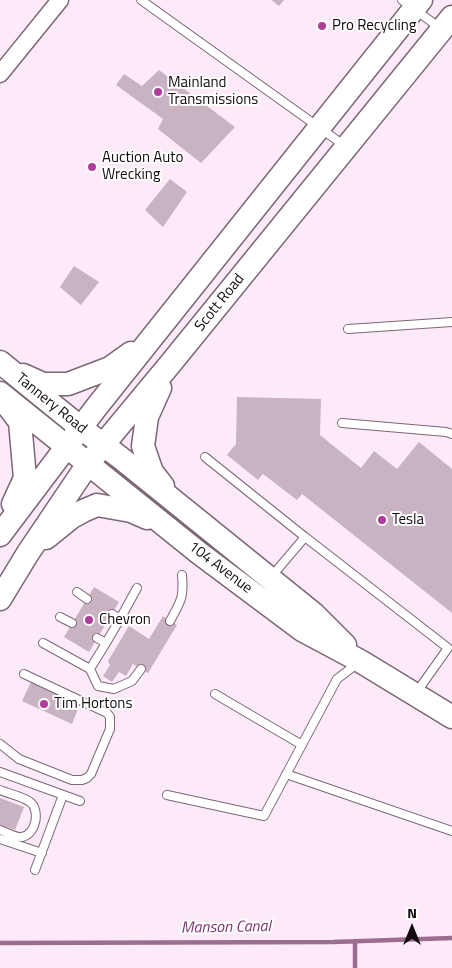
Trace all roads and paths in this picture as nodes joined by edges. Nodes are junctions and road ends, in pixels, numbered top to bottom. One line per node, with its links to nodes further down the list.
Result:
1 (60, 0): 5 (street)
2 (142, 0): 6 (lane)
3 (412, 3): 4 (lane); 6 (main road)
4 (447, 23): 7 (main road, Scott Road)
5 (0, 74)
6 (319, 128): 7 (lane); 10 (main road)
7 (346, 147): 11 (main road, Scott Road)
8 (452, 322): 9 (lane)
9 (348, 329)
10 (150, 340): 12 (main road); 15 (main road)
11 (171, 363): 17 (main road, Scott Road); 21 (main road)
12 (5, 366): 15 (main road, Tannery Road)
13 (0, 394): 18 (main road, Tannery Road); 23 (main road)
14 (342, 423): 16 (lane)
15 (81, 428): 17 (main road, Tannery Road); 18 (main road)
16 (452, 434)
17 (103, 445): 20 (main road, Scott Road); 21 (main road, 104 Avenue)
18 (66, 447): 20 (main road, Tannery Road); 23 (main road)
19 (205, 457): 24 (lane)
20 (88, 464): 22 (main road, 104 Avenue); 25 (main road, Scott Road)
21 (177, 504): 27 (main road, 104 Avenue)
22 (160, 522): 25 (main road); 41 (main road, 104 Avenue)
23 (0, 534)
24 (305, 537): 27 (lane); 40 (lane)
25 (28, 554): 31 (main road, Scott Road)
26 (182, 575): 35 (lane)
27 (270, 578): 41 (main road, 104 Avenue)
28 (137, 588): 34 (lane)
29 (76, 592): 30 (lane)
30 (87, 598)
31 (0, 599)
32 (112, 614): 34 (lane)
33 (60, 617): 36 (lane)
34 (120, 619): 39 (lane)
35 (170, 621)
36 (72, 623)
37 (98, 638): 39 (lane)
38 (43, 643): 42 (lane)
39 (106, 643): 42 (lane)
40 (450, 645): 46 (lane)
41 (360, 661): 46 (main road, 104 Avenue); 49 (lane)
42 (90, 669): 43 (lane)
43 (141, 669)
44 (24, 674): 48 (lane)
45 (215, 694): 49 (lane)
46 (415, 695): 47 (main road, 104 Avenue)
47 (452, 717)
48 (0, 744)
49 (302, 745): 51 (lane)
50 (0, 772): 53 (lane)
51 (286, 774): 54 (lane); 57 (lane)
52 (0, 790): 56 (lane)
53 (63, 794): 55 (lane); 59 (lane)
54 (167, 794)
55 (80, 801)
56 (0, 830)
57 (452, 831)
58 (0, 839): 59 (lane)
59 (42, 853): 60 (lane)
60 (36, 870)

